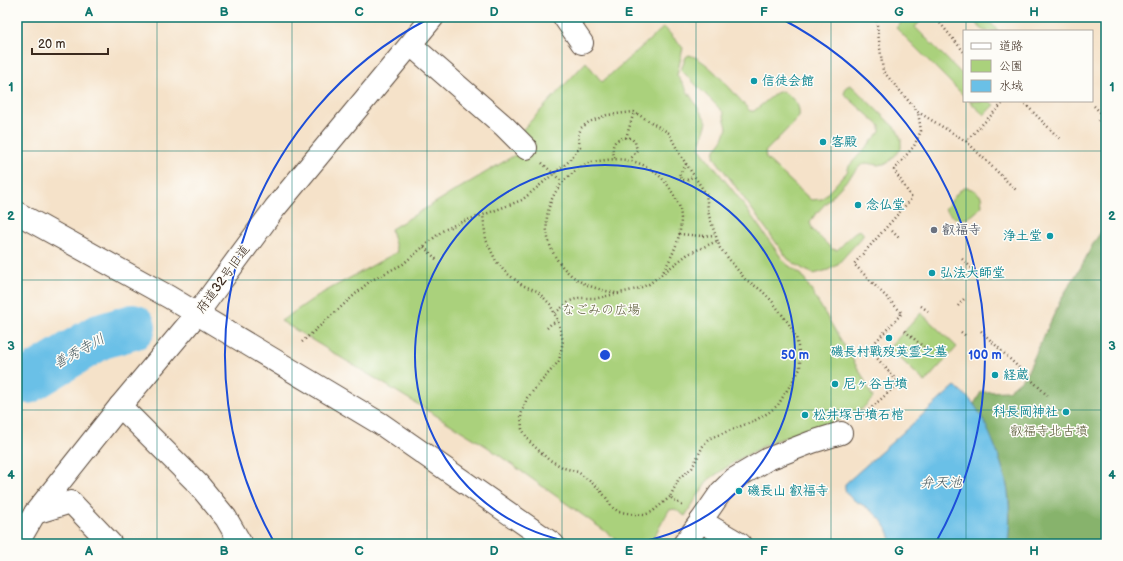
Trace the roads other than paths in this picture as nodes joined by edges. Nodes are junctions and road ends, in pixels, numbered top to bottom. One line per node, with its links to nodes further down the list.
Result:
1 (433, 17): 4 (street, 府道32号旧道)
2 (564, 17): 3 (street)
3 (582, 43)
4 (411, 45): 5 (street); 7 (street, 府道32号旧道)
5 (526, 148)
6 (17, 213): 7 (street)
7 (198, 314): 8 (street, 府道32号旧道); 15 (street)
8 (120, 406): 10 (street, 府道32号旧道); 14 (street)
9 (841, 433): 11 (street)
10 (35, 513): 12 (street, 府道32号旧道); 13 (street)
11 (701, 521): 16 (street); 17 (street)
12 (17, 544)
13 (111, 544)
14 (241, 544)
15 (553, 544)
16 (684, 544)
17 (740, 544)

